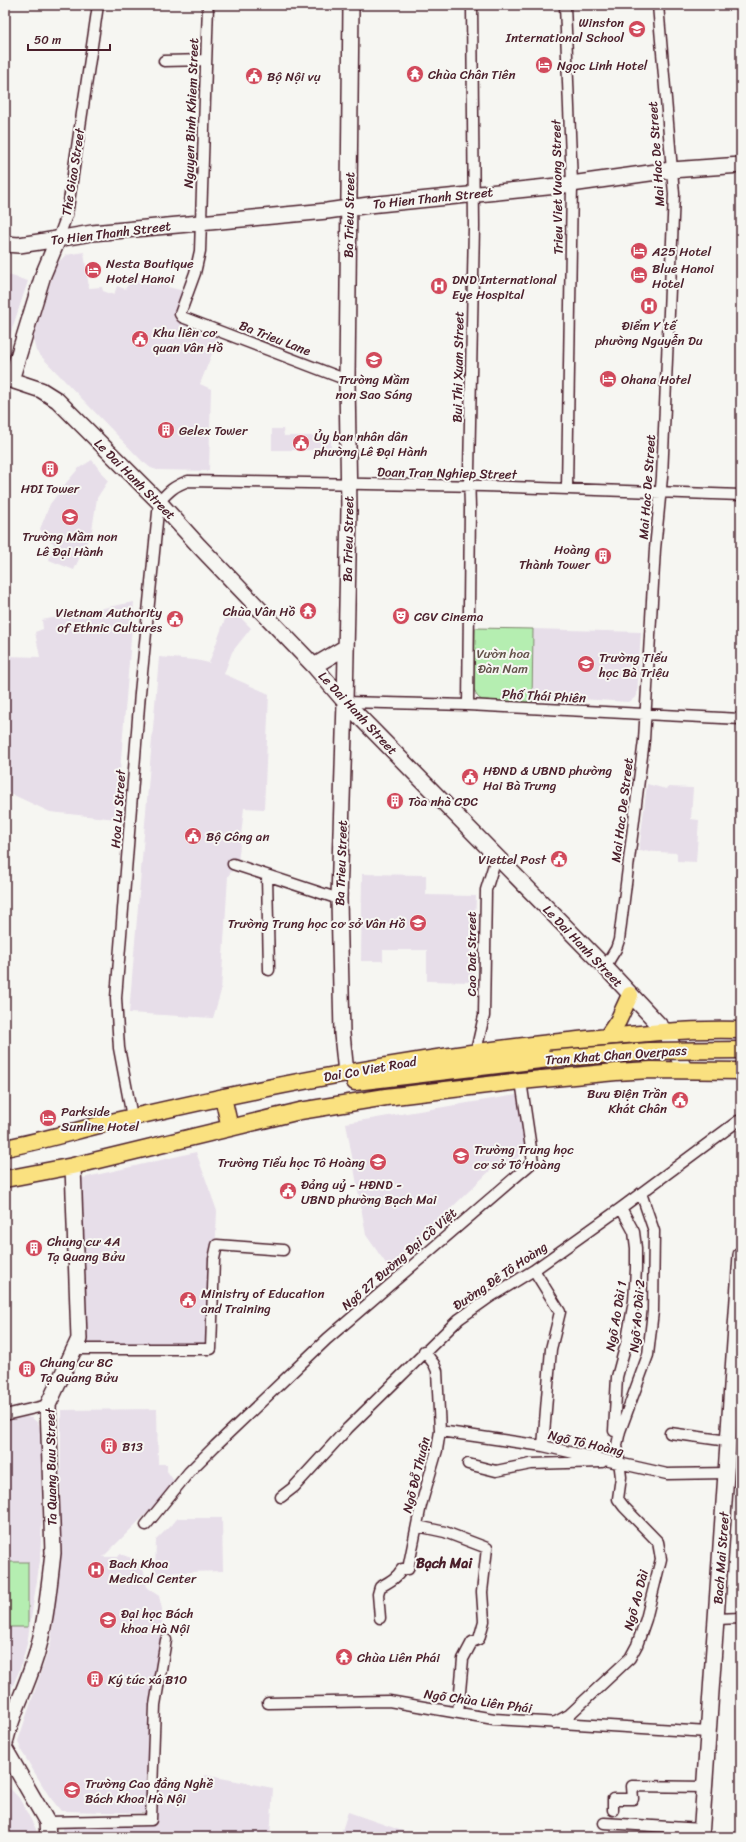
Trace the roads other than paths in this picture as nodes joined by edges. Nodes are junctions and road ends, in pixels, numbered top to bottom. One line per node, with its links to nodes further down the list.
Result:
1 (98, 5): 15 (street, The Giao Street)
2 (208, 5): 7 (street, Nguyen Binh Khiem Street)
3 (351, 5): 13 (street, Ba Trieu Street)
4 (472, 5): 12 (street, Bui Thi Xuan Street)
5 (565, 5): 11 (street, Trieu Viet Vuong Street)
6 (658, 5): 10 (street, Mai Hac De Street)
7 (206, 60): 8 (street); 14 (street, Nguyen Binh Khiem Street)
8 (164, 61)
9 (741, 165): 10 (street, To Hien Thanh Street)
10 (671, 170): 11 (street, To Hien Thanh Street); 22 (street, Mai Hac De Street)
11 (572, 184): 12 (street, To Hien Thanh Street); 21 (street, Trieu Viet Vuong Street)
12 (474, 194): 13 (street, To Hien Thanh Street); 20 (street, Bui Thi Xuan Street)
13 (350, 208): 14 (street, To Hien Thanh Street); 18 (street, Ba Trieu Street)
14 (201, 222): 15 (street, To Hien Thanh Street); 18 (street, Ba Trieu Lane)
15 (58, 240): 16 (street, To Hien Thanh Street); 17 (street, The Giao Street)
16 (5, 244)
17 (8, 379): 24 (street, Le Dai Hanh Street)
18 (347, 380): 19 (street, Ba Trieu Street)
19 (348, 484): 20 (street, Doan Tran Nghiep Street); 24 (street, Doan Tran Nghiep Street); 25 (street, Ba Trieu Street)
20 (470, 486): 21 (street, Doan Tran Nghiep Street); 28 (street, Bui Thi Xuan Street)
21 (567, 488): 22 (street, Doan Tran Nghiep Street)
22 (660, 492): 23 (street, Doan Tran Nghiep Street); 29 (street, Mai Hac De Street)
23 (741, 495)
24 (159, 502): 26 (street, Le Dai Hanh Street); 52 (street, Hoa Lu Street)
25 (346, 647): 26 (street); 27 (street, Ba Trieu Street)
26 (314, 666): 27 (street, Le Dai Hanh Street)
27 (346, 702): 28 (street, Phố Thái Phiên); 31 (street, Le Dai Hanh Street); 34 (street, Ba Trieu Street)
28 (468, 705): 29 (street, Phố Thái Phiên)
29 (645, 715): 30 (street, Phố Thái Phiên); 35 (street, Mai Hac De Street)
30 (741, 719)
31 (496, 858): 35 (street, Le Dai Hanh Street); 42 (street, Cao Dat Street)
32 (233, 864): 33 (street)
33 (267, 876): 34 (street); 36 (street)
34 (339, 899): 47 (street, Ba Trieu Street)
35 (605, 967): 37 (street, Le Dai Hanh Street)
36 (269, 970)
37 (630, 995): 39 (street, Le Dai Hanh Street); 40 (main road)
38 (741, 1030): 39 (main road, Dai Co Viet Road)
39 (664, 1031): 40 (main road, Dai Co Viet Road); 44 (street, Le Dai Hanh Street)
40 (607, 1037): 42 (main road, Dai Co Viet Road); 46 (main road)
41 (741, 1050): 43 (main road, Tran Khat Chan Overpass, bridge)
42 (476, 1051): 47 (main road, Dai Co Viet Road)
43 (492, 1066): 48 (main road, Tran Khat Chan Overpass); 51 (main road, Tran Khat Chan Overpass)
44 (685, 1070): 45 (main road); 46 (main road)
45 (741, 1071)
46 (616, 1072): 49 (main road)
47 (346, 1073): 48 (main road, Dai Co Viet Road)
48 (328, 1077): 50 (main road, Dai Co Viet Road)
49 (521, 1081): 51 (main road); 77 (street, Ngõ 27 Đường Đại Cồ Việt)
50 (223, 1097): 52 (main road, Dai Co Viet Road); 54 (main road)
51 (386, 1097): 54 (main road)
52 (132, 1117): 55 (main road, Dai Co Viet Road)
53 (741, 1121): 58 (street, Đường Đê Tô Hoàng)
54 (230, 1128): 56 (main road)
55 (5, 1148)
56 (72, 1166): 57 (main road); 63 (street, Ta Quang Buu Street)
57 (5, 1179)
58 (641, 1193): 59 (street, Đường Đê Tô Hoàng); 73 (street, Ngõ Ao Dài 2)
59 (621, 1208): 62 (street, Đường Đê Tô Hoàng); 69 (street, Ngõ Ao Dài 1)
60 (283, 1250): 63 (street)
61 (741, 1255): 66 (street, Bach Mai Street)
62 (534, 1270): 64 (street, Đường Đê Tô Hoàng); 72 (street)
63 (75, 1349): 65 (street, Ta Quang Buu Street)
64 (424, 1351): 68 (street, Ngõ Đỗ Thuận); 76 (street, Đường Đê Tô Hoàng)
65 (48, 1405): 67 (street); 87 (street, Ta Quang Buu Street)
66 (735, 1410): 71 (street, Bach Mai Street)
67 (5, 1415)
68 (440, 1431): 72 (street, Ngõ Tô Hoàng); 78 (street, Ngõ Đỗ Thuận)
69 (614, 1431)
70 (670, 1434): 71 (street)
71 (728, 1441): 75 (street, Bach Mai Street)
72 (543, 1446): 73 (street, Ngõ Tô Hoàng)
73 (618, 1462): 74 (street); 75 (street, Ngõ Tô Hoàng); 85 (street, Ngõ Ao Dài)
74 (468, 1464)
75 (727, 1472): 81 (street, Bach Mai Street)
76 (281, 1497)
77 (146, 1525)
78 (417, 1526): 79 (street, Ngõ Đỗ Thuận); 84 (street, Ngõ Đỗ Thuận)
79 (380, 1618)
80 (741, 1618): 81 (street)
81 (717, 1619): 86 (street, Bach Mai Street)
82 (166, 1640): 92 (street)
83 (268, 1703): 84 (street, Ngõ Chùa Liên Phái)
84 (458, 1713): 85 (street, Ngõ Chùa Liên Phái)
85 (554, 1723): 86 (street, Ngõ Chùa Liên Phái)
86 (708, 1732): 89 (street, Bach Mai Street)
87 (5, 1744)
88 (5, 1749): 92 (street)
89 (705, 1787): 90 (street); 93 (street, Bach Mai Street)
90 (612, 1810)
91 (604, 1823): 93 (street)
92 (47, 1830)
93 (701, 1833)

